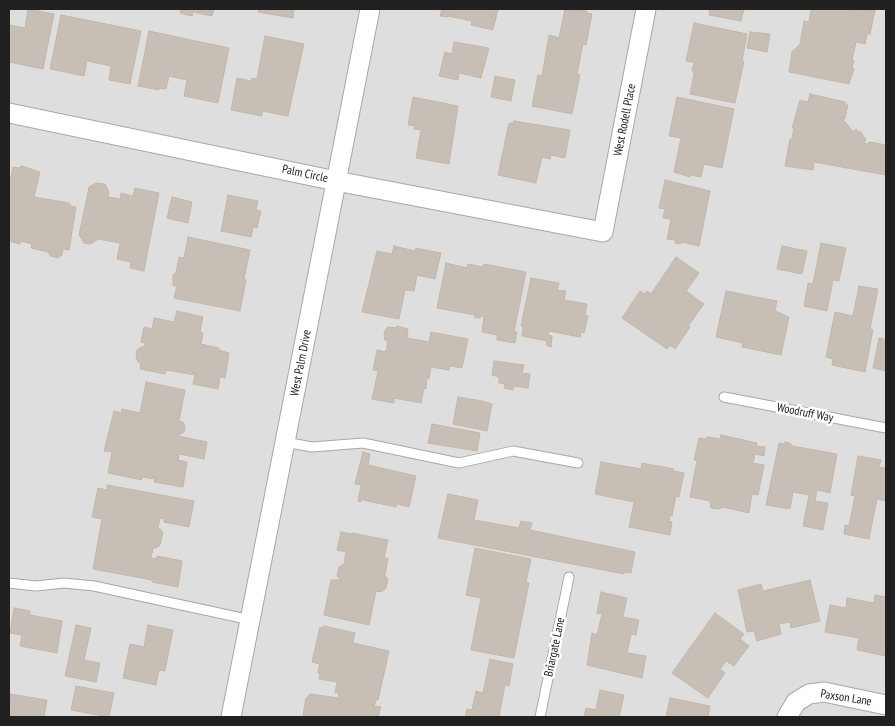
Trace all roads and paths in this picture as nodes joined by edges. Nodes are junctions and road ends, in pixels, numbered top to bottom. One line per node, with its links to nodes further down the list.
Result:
1 (370, 9): 4 (street, West Palm Drive)
2 (646, 9): 5 (street, West Rodell Place)
3 (9, 112): 4 (street, Palm Circle)
4 (336, 181): 5 (street, Palm Circle); 8 (street, West Palm Drive)
5 (603, 232)
6 (724, 397): 7 (lane, Woodruff Way)
7 (886, 428)
8 (285, 442): 9 (lane); 12 (street, West Palm Drive)
9 (578, 463)
10 (569, 577): 15 (lane, Briargate Lane)
11 (9, 583): 12 (lane)
12 (250, 620): 14 (street, West Palm Drive)
13 (886, 705): 16 (street, Paxson Lane)
14 (232, 717)
15 (540, 717)
16 (787, 717)

